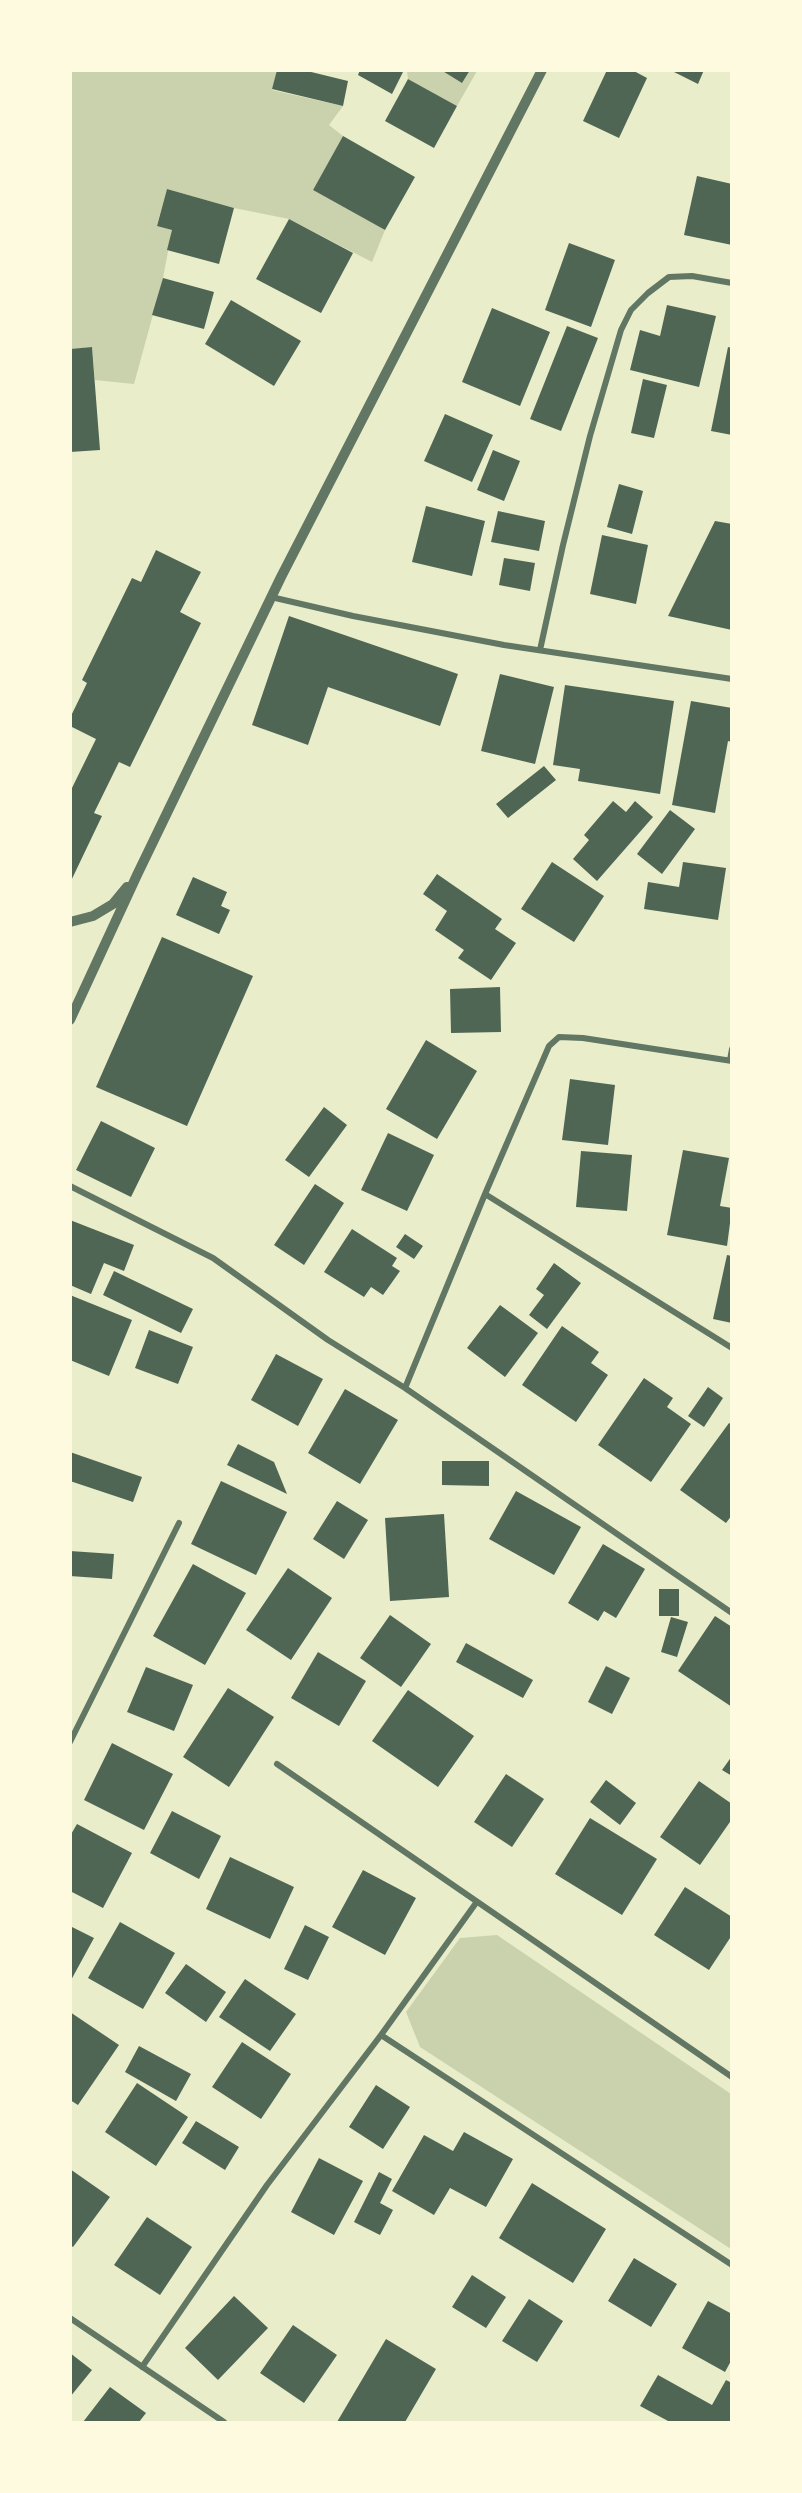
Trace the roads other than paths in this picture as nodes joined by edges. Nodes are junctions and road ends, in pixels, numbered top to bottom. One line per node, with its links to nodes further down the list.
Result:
1 (542, 70): 3 (street)
2 (732, 283): 4 (street)
3 (272, 597): 4 (street); 6 (street)
4 (540, 650): 5 (street)
5 (732, 679)
6 (137, 875): 7 (street); 8 (street)
7 (70, 922)
8 (70, 1020)
9 (732, 1049): 10 (street)
10 (731, 1060): 12 (street)
11 (70, 1186): 14 (street)
12 (485, 1194): 13 (street); 14 (street)
13 (732, 1348)
14 (405, 1388): 16 (street)
15 (179, 1523): 17 (street)
16 (732, 1613)
17 (70, 1742)
18 (277, 1764): 19 (street)
19 (476, 1903): 20 (street); 21 (street)
20 (381, 2035): 22 (street); 24 (street)
21 (732, 2077)
22 (732, 2265)
23 (70, 2319): 24 (street)
24 (142, 2367): 25 (street)
25 (224, 2422)

